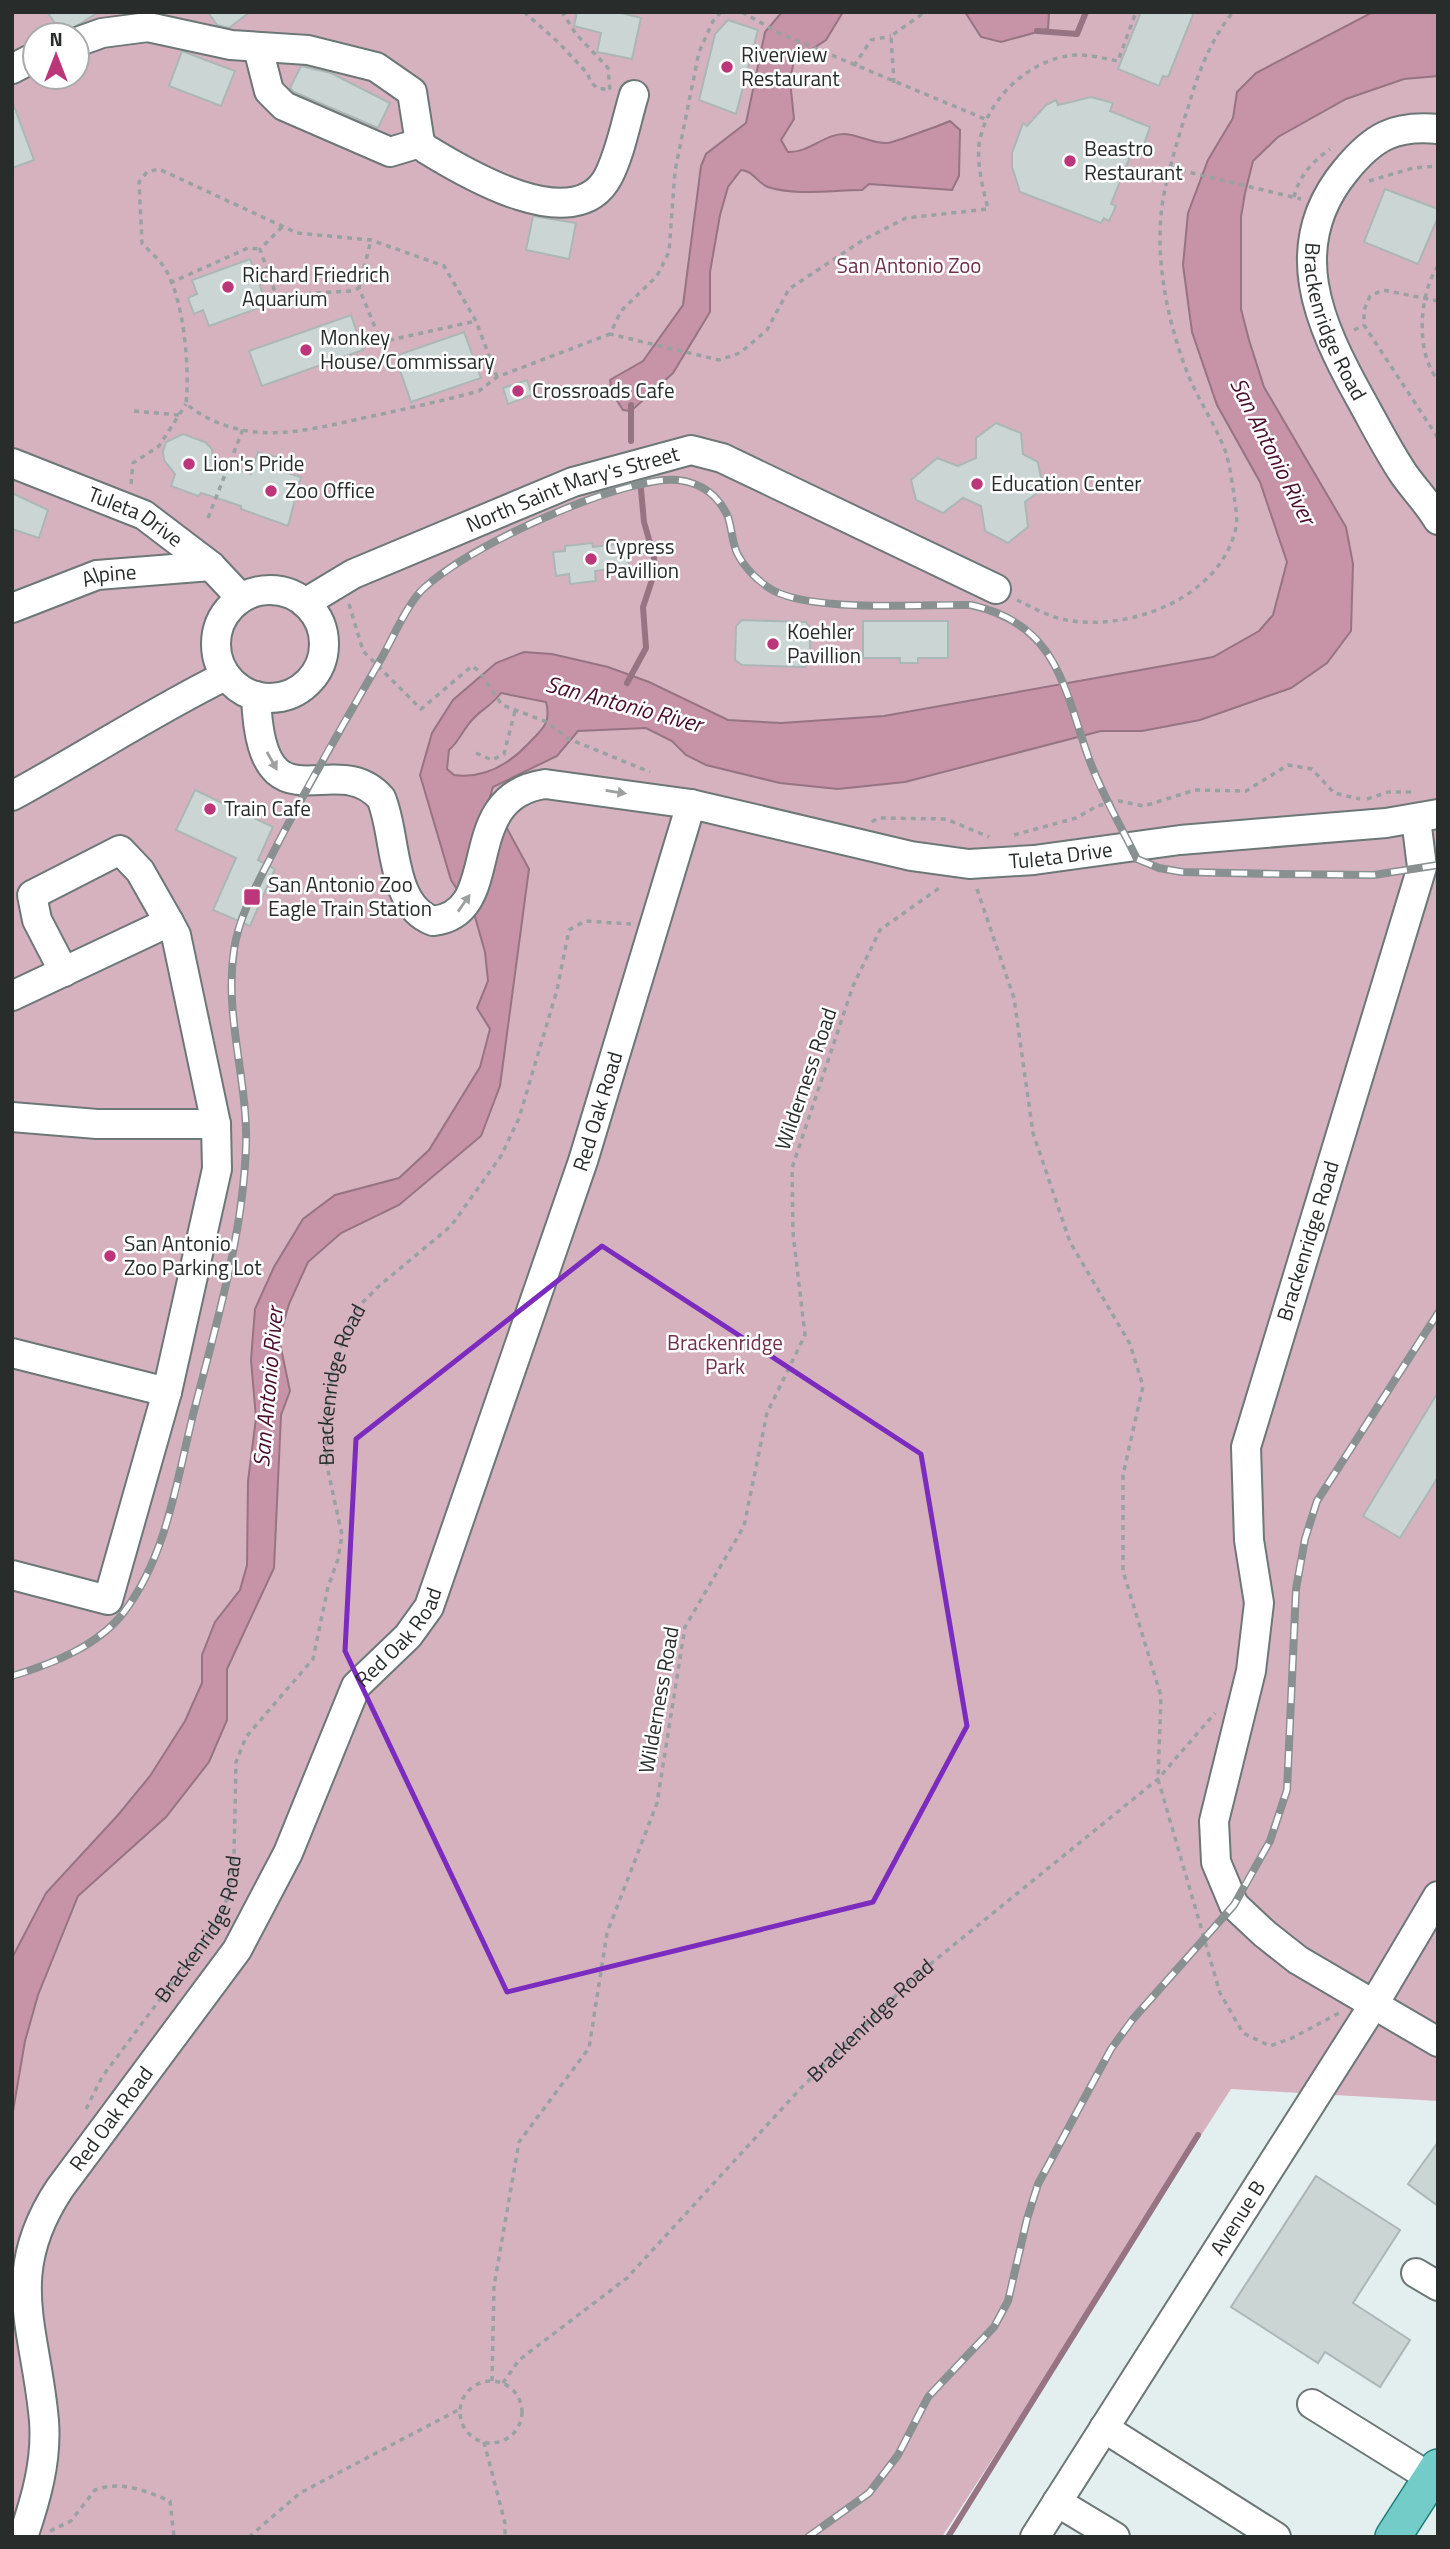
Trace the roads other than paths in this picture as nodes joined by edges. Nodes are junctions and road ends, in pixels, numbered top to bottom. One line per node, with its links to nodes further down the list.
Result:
1 (144, 20): 2 (street); 3 (street)
2 (91, 37)
3 (258, 47): 6 (street); 6 (street)
4 (634, 95): 6 (street)
5 (1438, 129): 8 (street, Brackenridge Road)
6 (420, 143)
7 (12, 463): 9 (street, Tuleta Drive)
8 (1438, 520)
9 (211, 566): 11 (street, Tuleta Drive); 13 (street, Alpine)
10 (996, 589): 12 (street, North Saint Mary's Street)
11 (241, 598): 12 (street); 14 (street)
12 (305, 603): 15 (street)
13 (12, 608)
14 (225, 676): 15 (street); 16 (street)
15 (256, 696): 17 (street, Tuleta Drive, one-way to 17)
16 (12, 796)
17 (691, 804): 18 (street, Tuleta Drive); 34 (street, Red Oak Road)
18 (1423, 808): 28 (street, Brackenridge Road)
19 (169, 922): 20 (street); 20 (street); 23 (street)
20 (64, 972): 21 (street)
21 (12, 996)
22 (12, 1117): 23 (street)
23 (216, 1124): 25 (street)
24 (12, 1353): 25 (street)
25 (167, 1392): 26 (street)
26 (12, 1575)
27 (1438, 1896): 28 (street, Avenue B)
28 (1362, 2006): 29 (street, Brackenridge Road); 31 (street, Avenue B)
29 (1438, 2042)
30 (1312, 2404): 32 (street)
31 (1104, 2428): 33 (street, Avenue B); 37 (street)
32 (1434, 2472): 38 (main road)
33 (1057, 2501): 35 (street, Avenue B); 36 (street)
34 (32, 2535)
35 (1035, 2537)
36 (1115, 2537)
37 (1276, 2537)
38 (1393, 2537)

